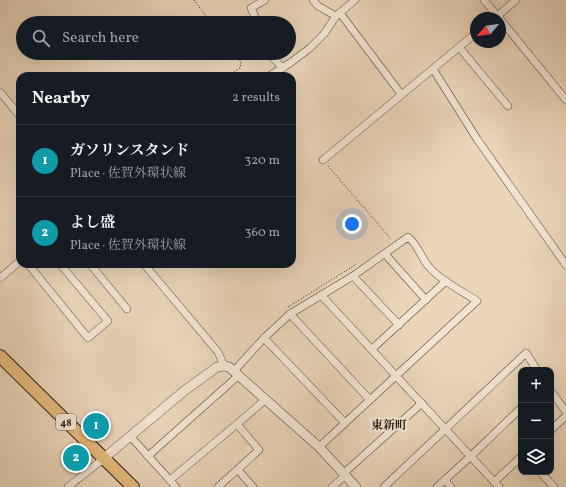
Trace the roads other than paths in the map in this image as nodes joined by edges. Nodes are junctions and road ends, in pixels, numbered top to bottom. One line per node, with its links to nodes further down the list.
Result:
1 (264, 0): 9 (street)
2 (314, 0): 8 (street)
3 (355, 0): 8 (street)
4 (484, 0): 6 (street)
5 (516, 0): 7 (street)
6 (493, 12)
7 (504, 12)
8 (338, 15): 13 (street); 20 (street)
9 (255, 16)
10 (506, 28): 21 (street)
11 (470, 38): 12 (street)
12 (459, 47): 17 (street); 22 (street)
13 (296, 58)
14 (275, 60): 16 (street)
15 (294, 60): 16 (street)
16 (283, 68): 18 (street)
17 (433, 69): 20 (street); 27 (street)
18 (276, 72)
19 (0, 92): 23 (street)
20 (401, 94): 24 (street)
21 (566, 100)
22 (508, 106)
23 (16, 111)
24 (323, 160)
25 (385, 254): 32 (street); 34 (street); 36 (street)
26 (16, 264): 33 (street)
27 (566, 265)
28 (31, 268): 29 (street)
29 (63, 268)
30 (93, 268): 37 (street)
31 (147, 268): 43 (street)
32 (353, 276): 35 (street); 39 (street)
33 (0, 278)
34 (446, 281): 36 (street); 46 (street)
35 (321, 295): 38 (street); 41 (street)
36 (426, 300): 39 (street)
37 (127, 309)
38 (288, 312): 40 (street); 49 (street)
39 (399, 325): 41 (street)
40 (264, 338): 45 (street); 54 (street)
41 (372, 349): 46 (street)
42 (0, 356): 62 (main road, 48)
43 (224, 366): 45 (street); 58 (street)
44 (535, 367): 57 (street)
45 (236, 374): 48 (street); 60 (street)
46 (396, 375): 49 (street); 50 (street)
47 (554, 395): 52 (street)
48 (265, 400): 55 (street); 59 (street)
49 (370, 400): 54 (street)
50 (422, 403): 57 (street); 65 (street)
51 (518, 411): 61 (street)
52 (566, 412)
53 (566, 416): 56 (street)
54 (345, 423): 59 (street)
55 (237, 424): 64 (street); 67 (street)
56 (554, 427)
57 (446, 428): 61 (street); 77 (street)
58 (130, 437): 60 (street); 62 (street)
59 (319, 447): 65 (street)
60 (148, 456): 67 (street)
61 (471, 456): 68 (street); 69 (street)
62 (103, 458): 70 (street); 71 (main road, 48)
63 (518, 460): 69 (street)
64 (238, 470): 73 (street); 74 (street)
65 (345, 474): 75 (street); 76 (street)
66 (543, 475): 80 (street)
67 (170, 480): 72 (street)
68 (445, 480): 78 (street); 79 (street)
69 (496, 484)
70 (68, 487)
71 (132, 487)
72 (176, 487)
73 (218, 487)
74 (253, 487)
75 (332, 487)
76 (356, 487)
77 (384, 487)
78 (437, 487)
79 (451, 487)
80 (554, 487)

